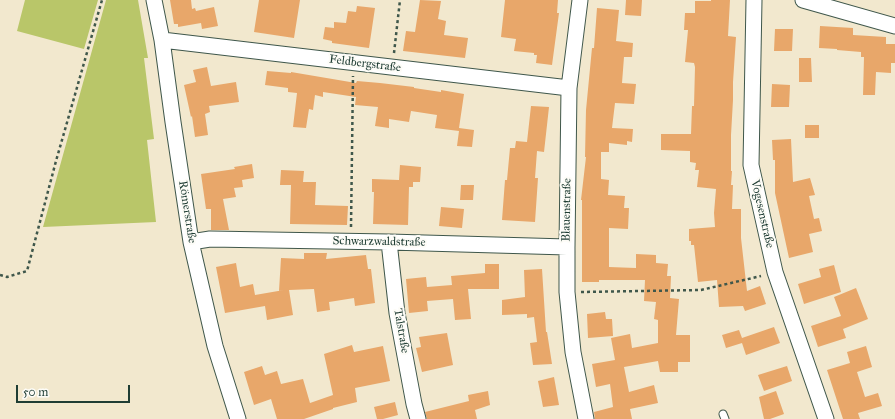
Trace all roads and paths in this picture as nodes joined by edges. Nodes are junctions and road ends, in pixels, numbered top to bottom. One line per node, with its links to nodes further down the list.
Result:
1 (102, 0): 17 (path)
2 (154, 0): 8 (street, Römerstraße)
3 (400, 0): 10 (path)
4 (580, 0): 11 (street, Blauenstraße)
5 (754, 0): 16 (street, Vogesenstraße)
6 (803, 0): 7 (street)
7 (895, 26)
8 (162, 40): 9 (street, Feldbergstraße); 12 (street, Römerstraße)
9 (354, 63): 10 (street, Feldbergstraße); 13 (path)
10 (393, 67): 11 (street, Feldbergstraße)
11 (569, 88): 15 (street, Blauenstraße)
12 (191, 242): 13 (street, Schwarzwaldstraße); 19 (street, Römerstraße)
13 (351, 242): 14 (street, Schwarzwaldstraße)
14 (389, 242): 15 (street, Schwarzwaldstraße); 20 (street, Talstraße)
15 (567, 247): 18 (street, Blauenstraße)
16 (775, 272): 18 (path); 22 (street, Vogesenstraße)
17 (0, 275)
18 (567, 292): 21 (street, Blauenstraße)
19 (238, 419)
20 (418, 419)
21 (586, 419)
22 (826, 419)

